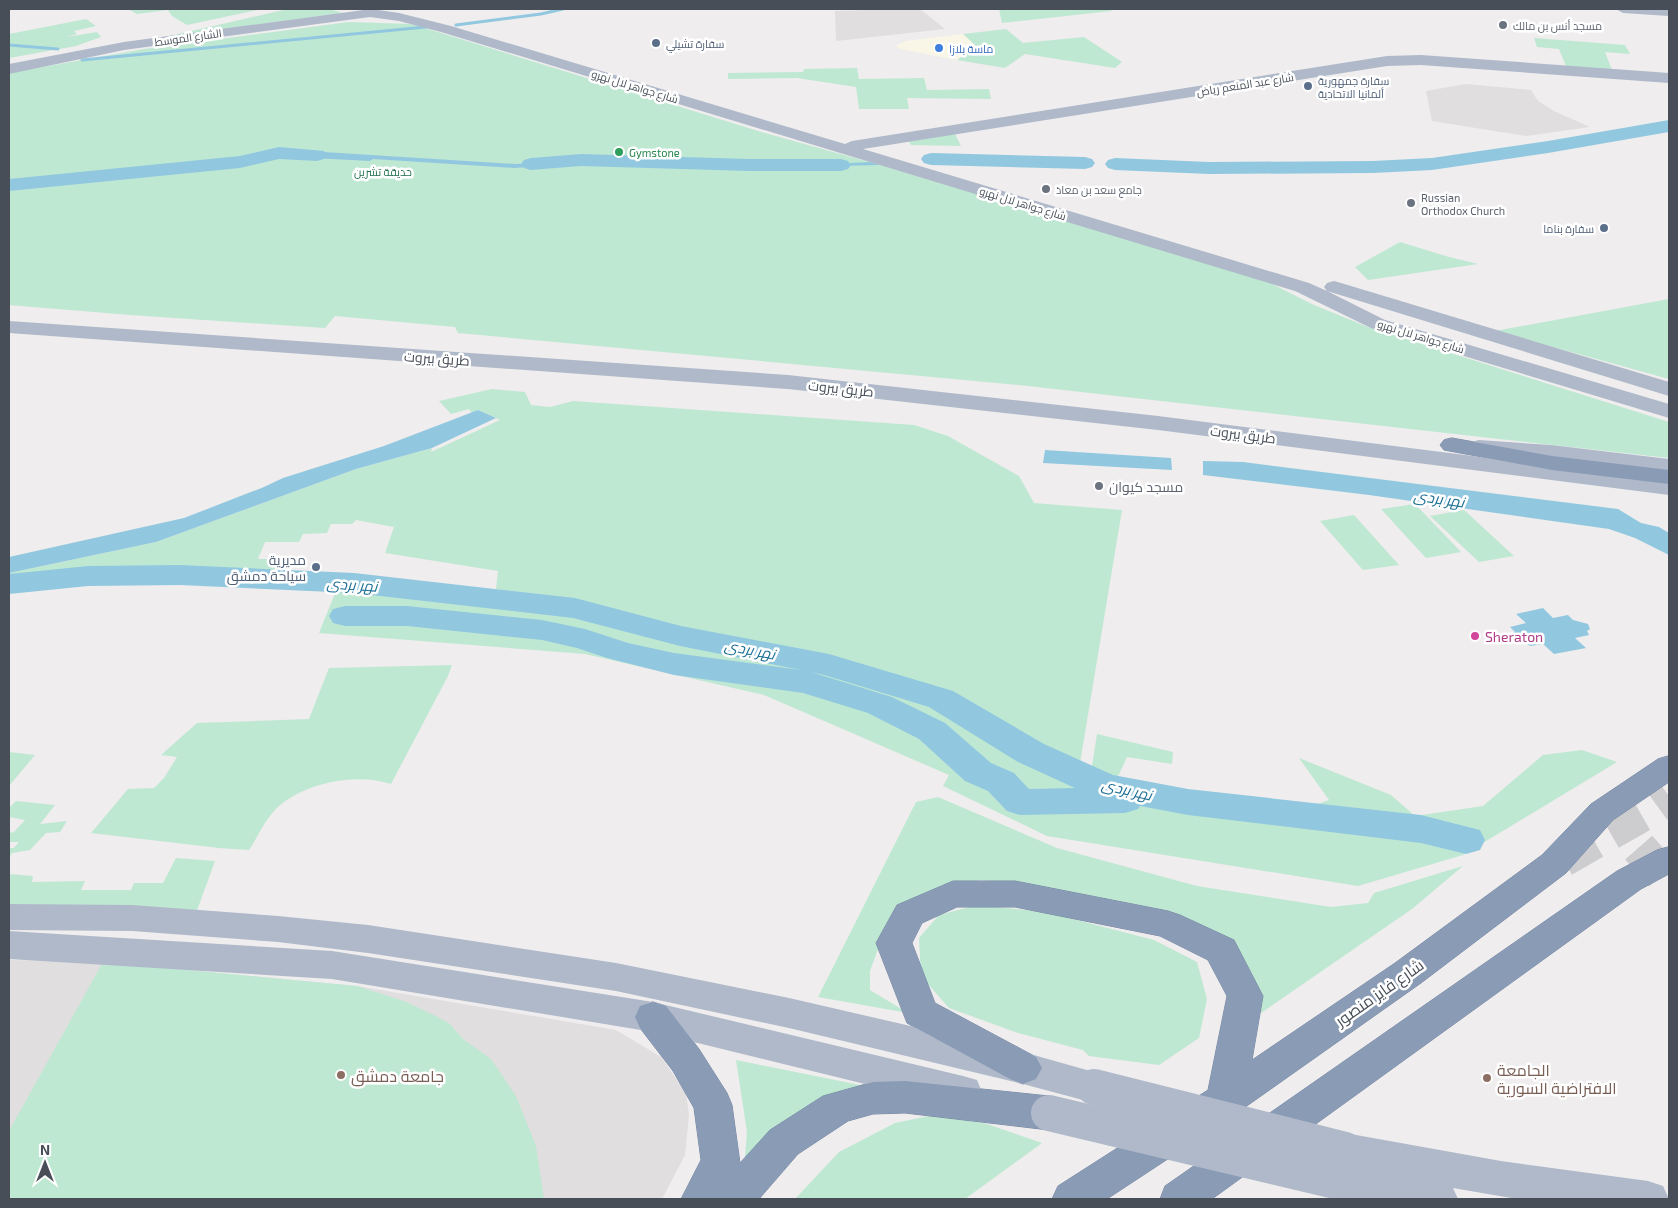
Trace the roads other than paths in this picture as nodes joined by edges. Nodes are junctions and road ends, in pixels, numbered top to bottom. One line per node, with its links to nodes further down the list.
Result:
1 (339, 9): 7 (main road)
2 (397, 9): 7 (main road, الشارع الموسط)
3 (410, 9): 11 (main road, شارع جواهر لال نهرو)
4 (1623, 9): 5 (main road)
5 (1669, 12)
6 (266, 13): 8 (main road, الشارع الموسط)
7 (369, 13): 9 (main road, الشارع الموسط); 15 (main road, شارع جواهر لال نهرو)
8 (9, 63)
9 (9, 69)
10 (1669, 78): 11 (main road, شارع عبد المنعم رياض)
11 (852, 146): 14 (main road, شارع جواهر لال نهرو)
12 (9, 318): 16 (main road, طريق بيروت)
13 (9, 327): 19 (main road, طريق بيروت)
14 (1669, 389)
15 (1669, 411)
16 (1452, 445): 17 (main road, طريق بيروت); 18 (highway)
17 (1669, 466)
18 (1669, 477)
19 (1669, 488)
20 (1669, 767): 26 (highway, شارع فايز منصور)
21 (1669, 859): 32 (highway)
22 (9, 917): 25 (main road)
23 (9, 945): 24 (main road)
24 (653, 1017): 27 (main road); 29 (highway)
25 (1023, 1068): 26 (highway); 28 (main road, bridge)
26 (1226, 1098): 31 (highway, شارع فايز منصور)
27 (1049, 1113): 28 (main road, bridge); 30 (highway)
28 (1347, 1178): 33 (main road); 34 (main road)
29 (701, 1199)
30 (734, 1199)
31 (1073, 1199)
32 (1180, 1199)
33 (1438, 1199)
34 (1648, 1199)

